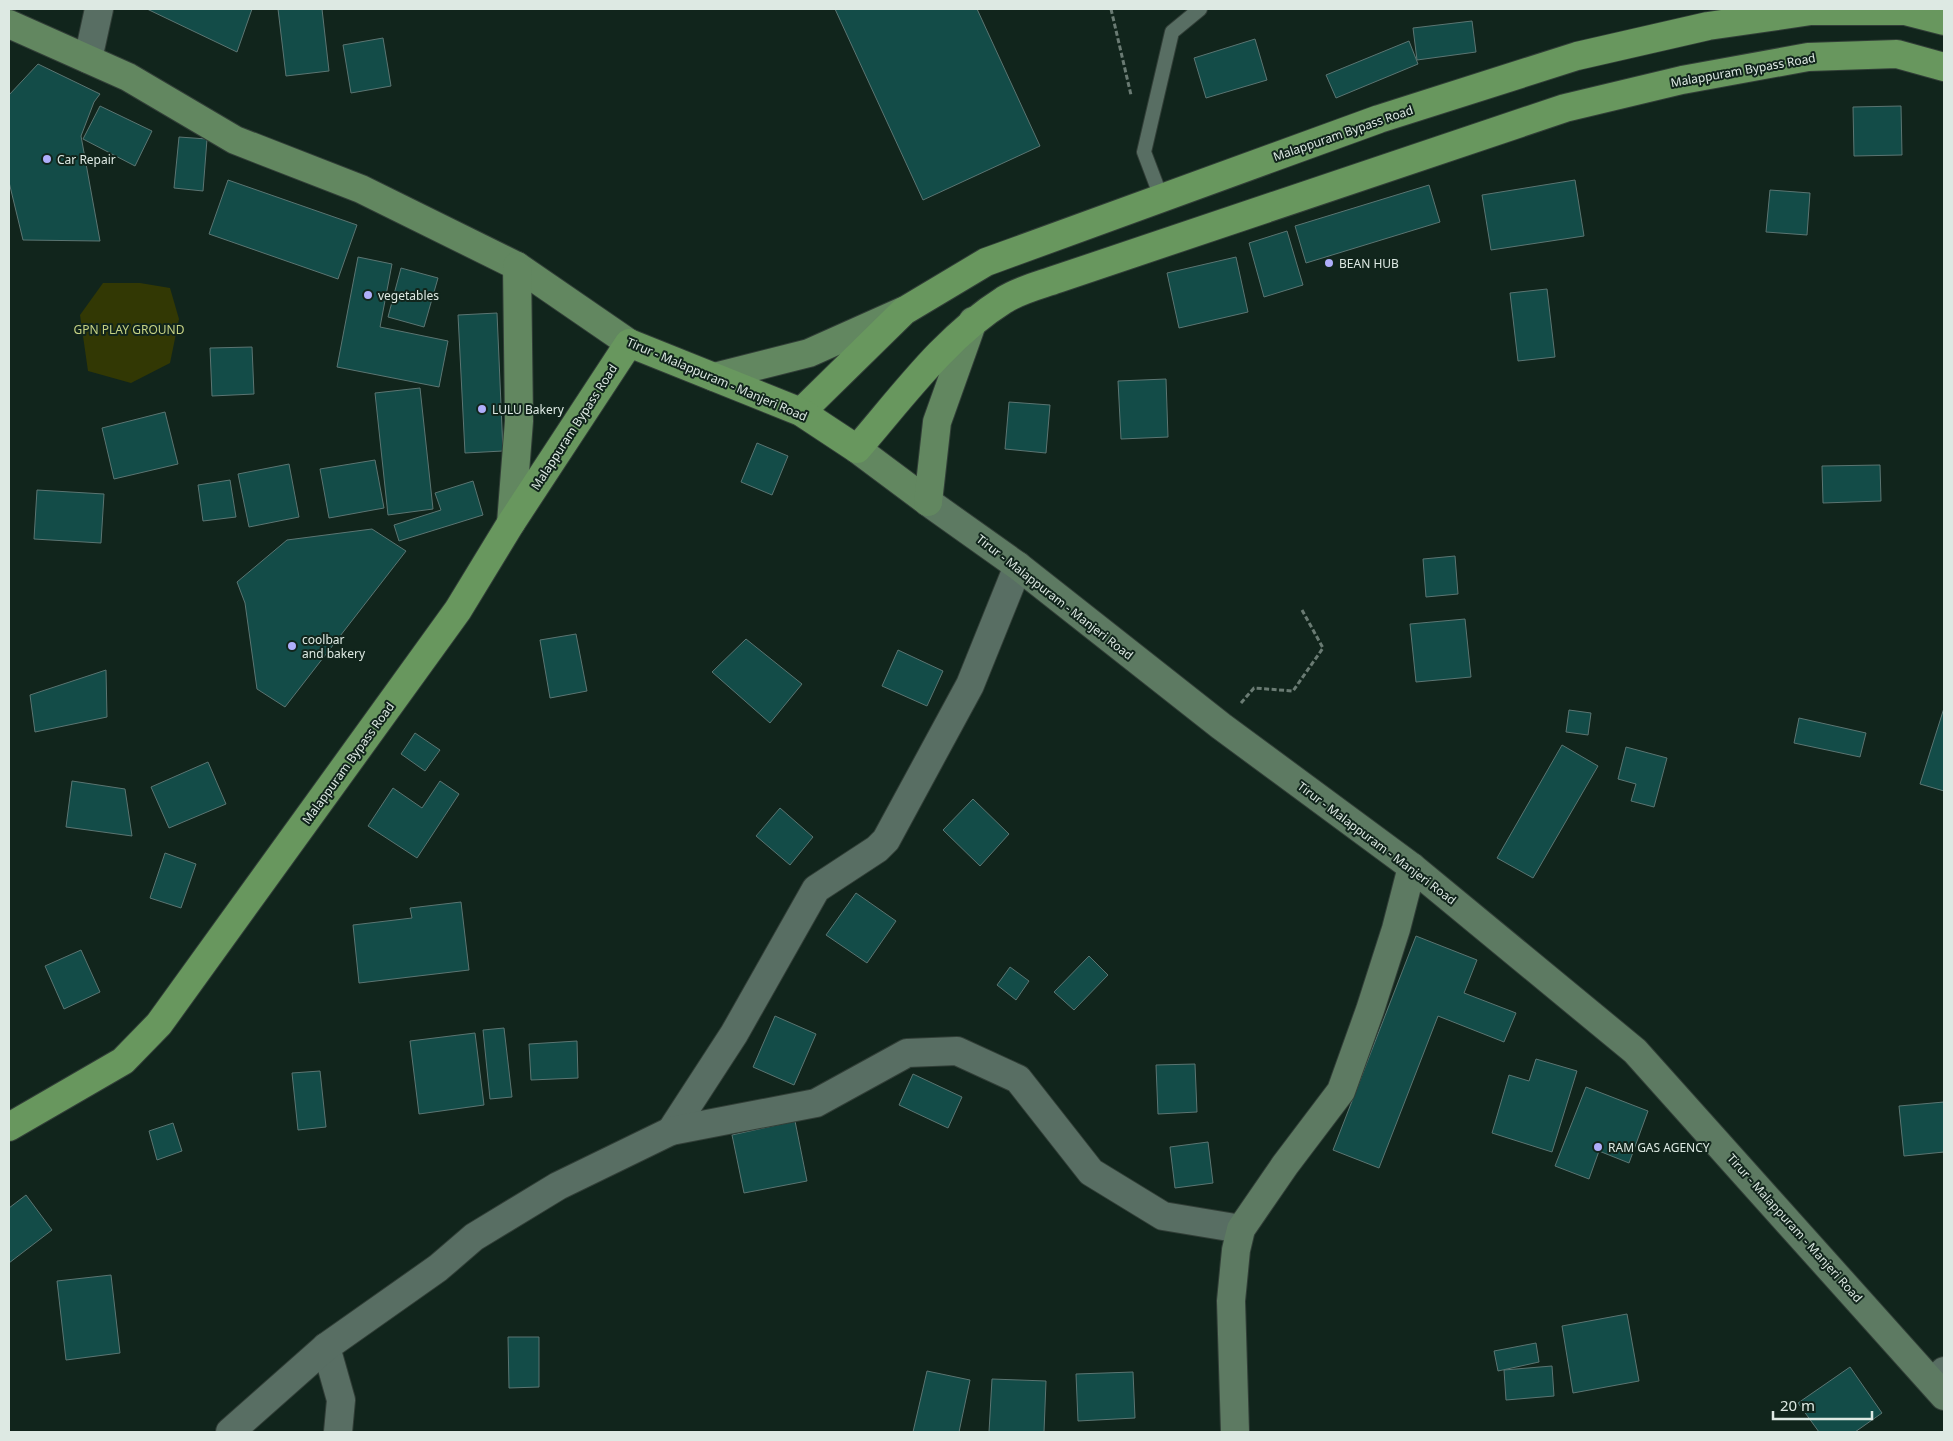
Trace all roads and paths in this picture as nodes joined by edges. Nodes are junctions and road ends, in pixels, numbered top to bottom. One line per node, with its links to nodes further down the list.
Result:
1 (99, 9): 6 (street)
2 (1111, 9): 8 (path)
3 (1200, 9): 9 (lane)
4 (1944, 21): 9 (highway, Malappuram Bypass Road)
5 (9, 24): 6 (main road, Tirur - Malappuram - Manjeri Road)
6 (88, 59): 10 (main road, Tirur - Malappuram - Manjeri Road)
7 (1944, 67): 12 (highway, Malappuram Bypass Road)
8 (1133, 104)
9 (1161, 198): 11 (highway, Malappuram Bypass Road)
10 (517, 266): 13 (main road, Tirur - Malappuram - Manjeri Road); 18 (main road)
11 (904, 311): 14 (main road); 15 (highway, Malappuram Bypass Road)
12 (973, 321): 16 (highway, Malappuram Bypass Road); 17 (main road)
13 (629, 343): 14 (highway, Tirur - Malappuram - Manjeri Road); 18 (highway, Malappuram Bypass Road)
14 (714, 377): 15 (highway, Tirur - Malappuram - Manjeri Road)
15 (801, 412): 16 (highway, Tirur - Malappuram - Manjeri Road)
16 (857, 449): 17 (main road, Tirur - Malappuram - Manjeri Road)
17 (928, 502): 19 (main road, Tirur - Malappuram - Manjeri Road)
18 (511, 523): 23 (highway, Malappuram Bypass Road)
19 (1018, 566): 21 (main road, Tirur - Malappuram - Manjeri Road); 24 (street)
20 (1302, 610): 21 (path)
21 (1221, 726): 22 (main road, Tirur - Malappuram - Manjeri Road)
22 (1412, 867): 25 (main road); 27 (main road, Tirur - Malappuram - Manjeri Road)
23 (9, 1127)
24 (671, 1131): 25 (street); 26 (street)
25 (1241, 1229): 30 (main road)
26 (326, 1347): 28 (street); 29 (street)
27 (1941, 1383)
28 (230, 1432)
29 (338, 1432)
30 (1234, 1432)

